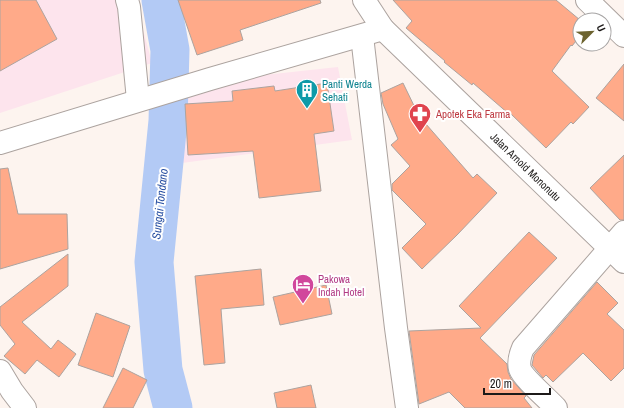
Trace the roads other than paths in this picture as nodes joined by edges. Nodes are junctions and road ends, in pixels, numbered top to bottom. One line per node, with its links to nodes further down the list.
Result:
1 (127, 0): 7 (street)
2 (364, 0): 4 (street, Jalan Arnold Mononutu)
3 (587, 0): 6 (street)
4 (383, 29): 5 (street); 10 (street, Jalan Arnold Mononutu)
5 (362, 36): 7 (street); 15 (street)
6 (624, 36)
7 (140, 100): 8 (street)
8 (0, 142)
9 (624, 232): 10 (street)
10 (617, 255): 16 (street)
11 (0, 371): 12 (street)
12 (12, 391): 13 (street); 14 (street)
13 (25, 408)
14 (39, 408)
15 (407, 408)
16 (556, 408)

